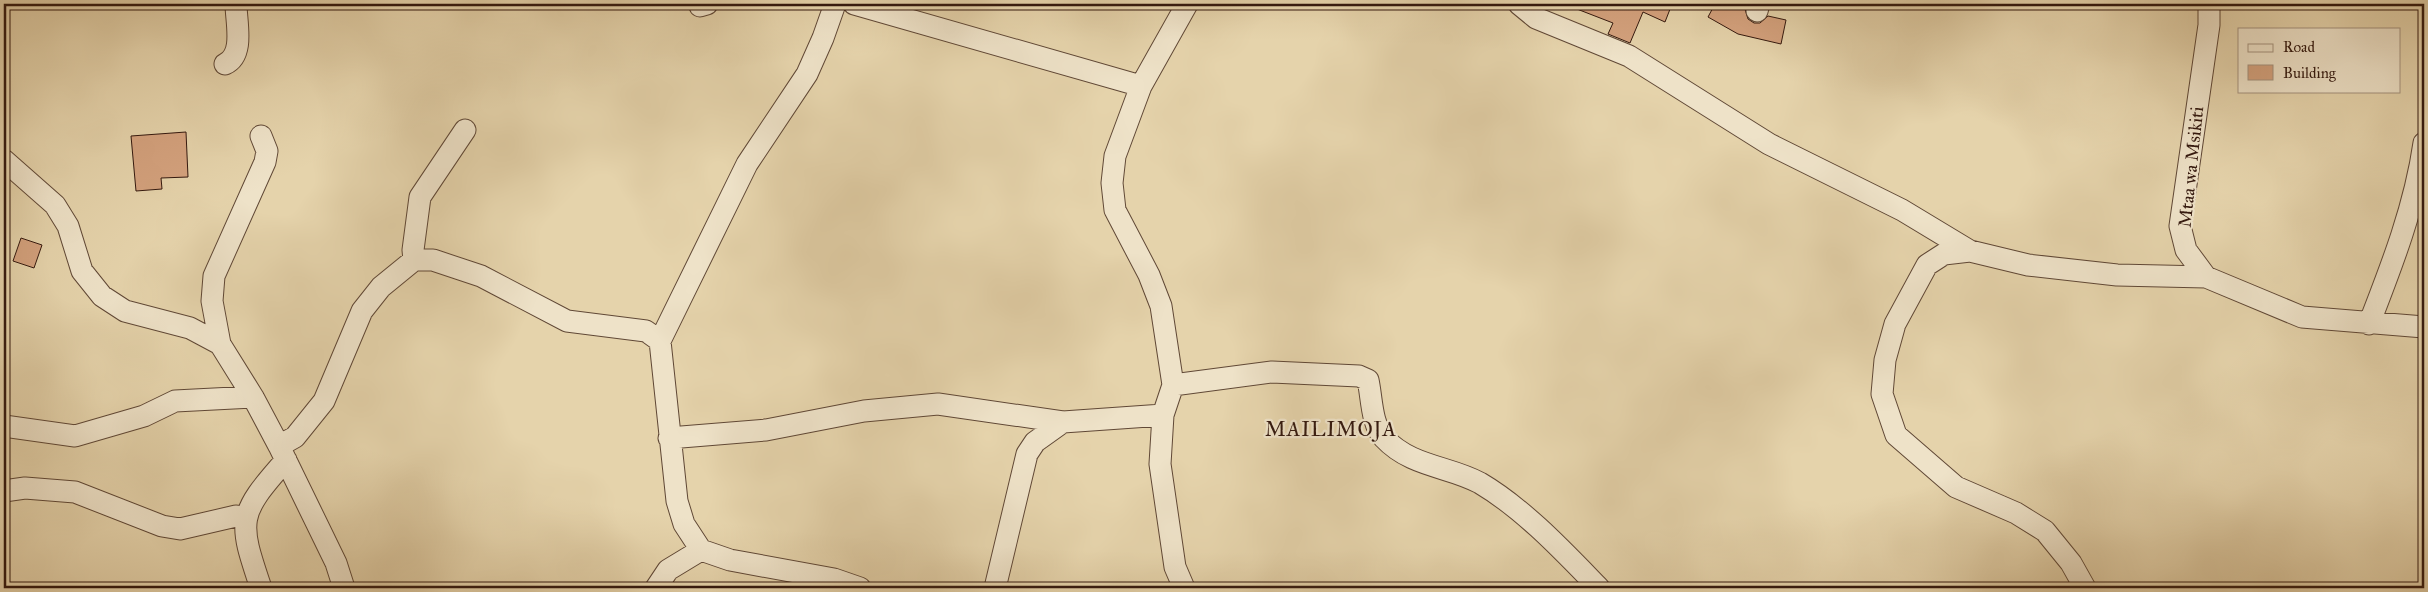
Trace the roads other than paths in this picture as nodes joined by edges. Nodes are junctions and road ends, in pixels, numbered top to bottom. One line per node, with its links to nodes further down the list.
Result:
1 (236, 4): 7 (street)
2 (834, 4): 18 (street)
3 (854, 4): 8 (street)
4 (1187, 4): 8 (street)
5 (1520, 4): 13 (street)
6 (2209, 4): 15 (street, Mtaa wa Msikiti)
7 (225, 64)
8 (1141, 86): 20 (street)
9 (465, 130): 14 (street)
10 (261, 136): 19 (street)
11 (2424, 142): 16 (street)
12 (4, 160): 19 (street)
13 (1970, 251): 15 (street); 37 (street)
14 (414, 260): 18 (street); 26 (street)
15 (2206, 277): 16 (street)
16 (2369, 324): 17 (street)
17 (2424, 327)
18 (660, 342): 25 (street)
19 (220, 344): 21 (street)
20 (1173, 385): 22 (street); 36 (street)
21 (253, 397): 24 (street); 26 (street)
22 (1163, 415): 23 (street); 35 (street)
23 (1063, 422): 25 (street); 34 (street)
24 (4, 426)
25 (669, 438): 29 (street)
26 (282, 453): 28 (street); 31 (street)
27 (4, 491): 28 (street)
28 (244, 518): 30 (street)
29 (701, 550): 32 (street); 33 (street)
30 (261, 588)
31 (344, 588)
32 (656, 588)
33 (860, 588)
34 (995, 588)
35 (1184, 588)
36 (1599, 588)
37 (2085, 588)

